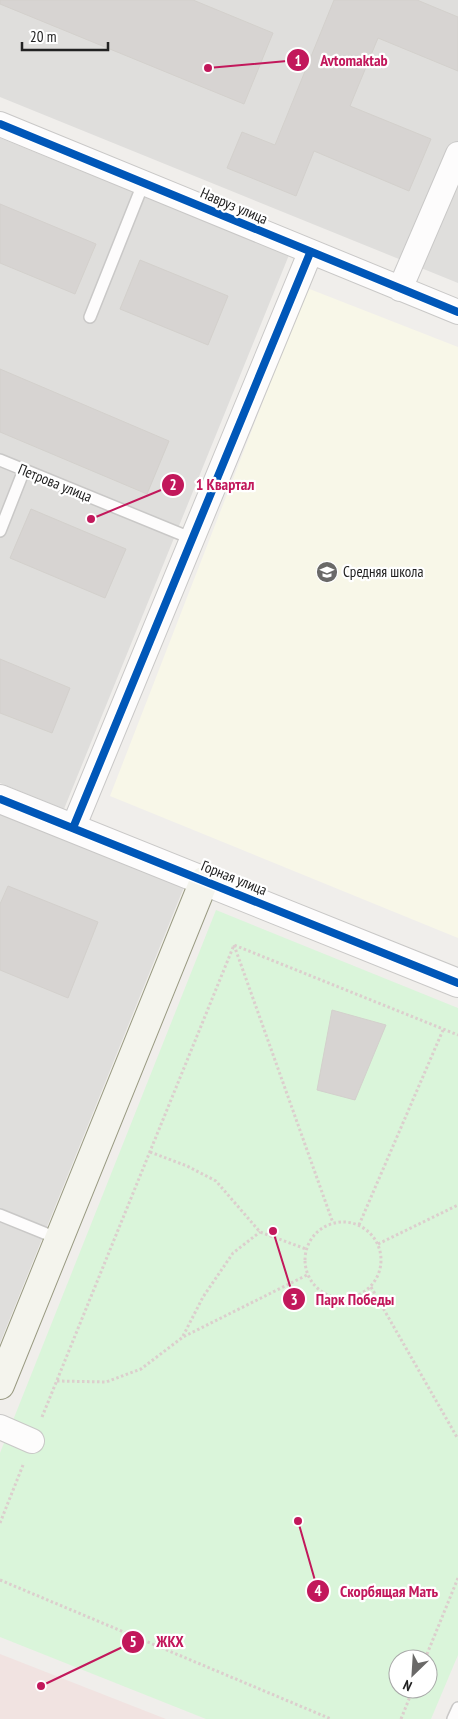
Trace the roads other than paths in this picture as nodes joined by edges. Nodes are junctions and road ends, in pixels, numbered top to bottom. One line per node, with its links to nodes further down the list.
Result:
1 (0, 124): 3 (street, Навруз улица)
2 (458, 154): 5 (street)
3 (144, 184): 4 (street, Навруз улица); 7 (lane)
4 (310, 253): 5 (street, Навруз улица); 11 (street)
5 (400, 289): 6 (street, Навруз улица)
6 (458, 312)
7 (90, 317)
8 (0, 460): 9 (lane, Петрова улица)
9 (24, 470): 10 (lane); 11 (lane, Петрова улица)
10 (0, 531)
11 (193, 539): 13 (street)
12 (0, 799): 13 (street, Горная улица)
13 (73, 828): 14 (street, Горная улица)
14 (204, 881): 15 (street, Горная улица); 17 (main road)
15 (458, 983)
16 (0, 1215): 17 (lane)
17 (59, 1239): 18 (main road)
18 (0, 1385)
19 (0, 1427): 20 (street)
20 (32, 1441)
21 (458, 1708): 22 (lane)
22 (453, 1719)

